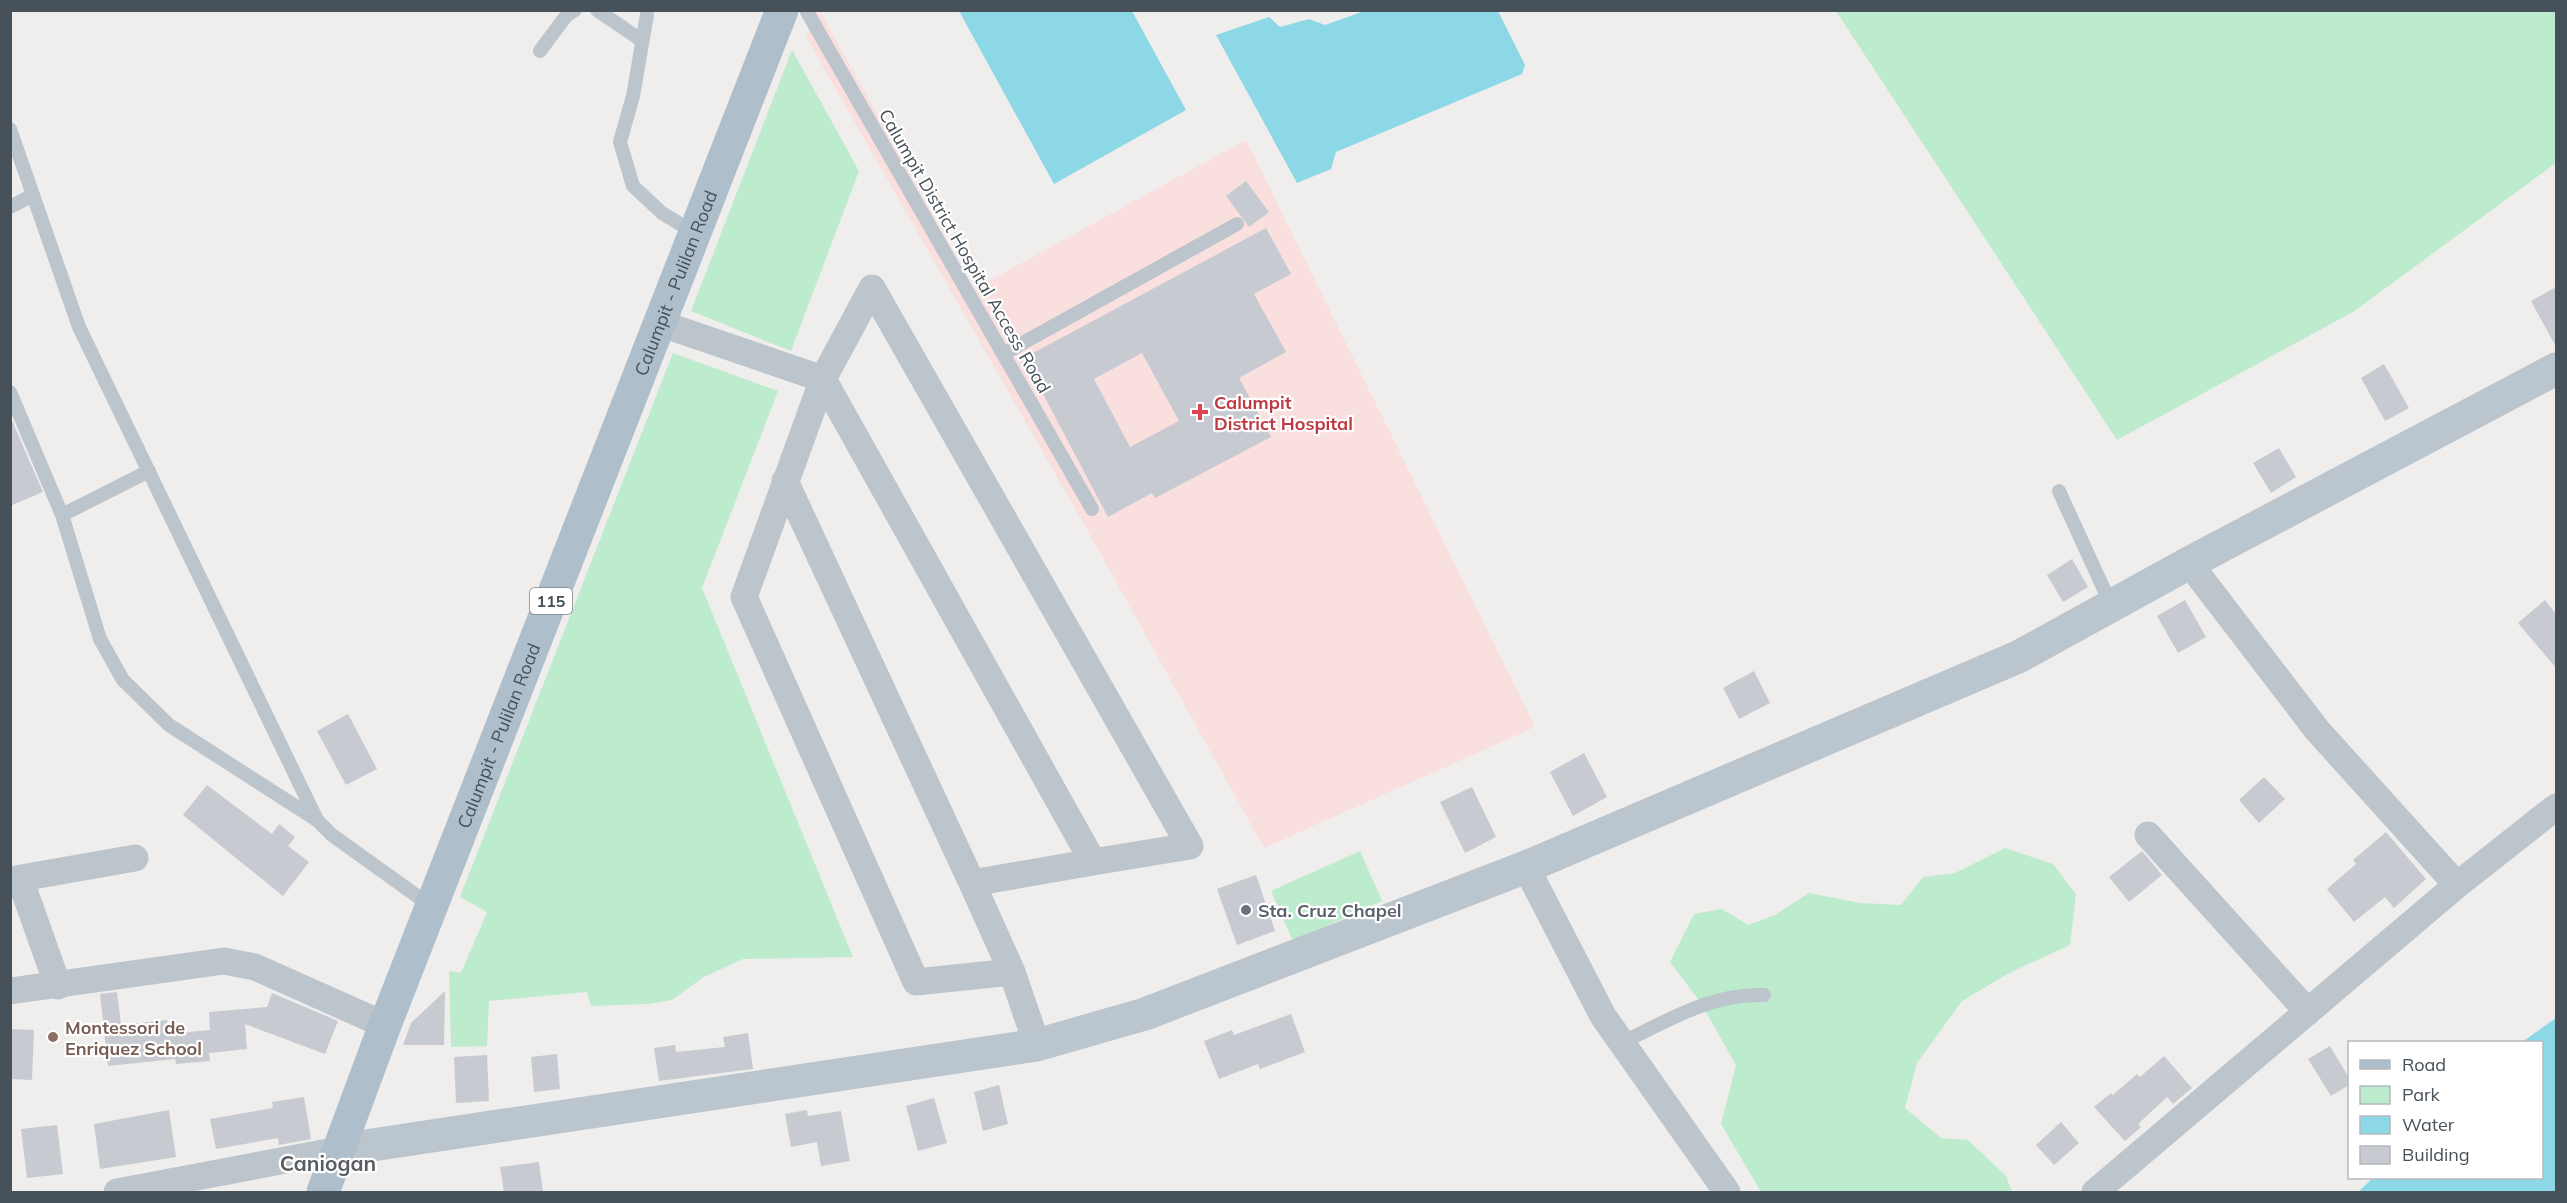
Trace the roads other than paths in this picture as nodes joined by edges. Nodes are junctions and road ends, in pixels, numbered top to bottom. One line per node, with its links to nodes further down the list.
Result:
1 (575, 10): 7 (lane)
2 (597, 10): 6 (lane)
3 (782, 10): 12 (main road, Calumpit - Pulilan Road / 115)
4 (806, 10): 14 (lane, Calumpit District Hospital Access Road)
5 (647, 15): 6 (lane)
6 (641, 40): 12 (lane)
7 (540, 51)
8 (10, 129): 9 (lane)
9 (33, 195): 10 (lane); 18 (lane)
10 (10, 207)
11 (1237, 224): 14 (lane)
12 (695, 233): 13 (main road, Calumpit - Pulilan Road / 115)
13 (659, 323): 16 (street); 34 (main road, Calumpit - Pulilan Road / 115)
14 (1003, 354): 21 (lane, Calumpit District Hospital Access Road)
15 (2556, 369): 23 (street)
16 (823, 379): 19 (street); 29 (street); 29 (street)
17 (10, 392): 22 (lane)
18 (149, 471): 22 (lane); 26 (lane)
19 (785, 481): 32 (street); 35 (street)
20 (2059, 491): 24 (lane)
21 (1092, 509)
22 (62, 515): 26 (lane)
23 (2189, 563): 24 (street); 33 (street)
24 (2112, 607): 30 (street)
25 (2556, 807): 33 (street)
26 (317, 820): 34 (lane)
27 (2148, 835): 39 (street)
28 (135, 858): 31 (street)
29 (1093, 862): 32 (street)
30 (1526, 867): 41 (street); 42 (street)
31 (15, 879): 36 (street)
32 (972, 883): 35 (street)
33 (2457, 885): 39 (street)
34 (432, 907): 40 (main road, Calumpit - Pulilan Road / 115)
35 (1012, 972): 42 (street)
36 (57, 986): 37 (street); 40 (street)
37 (10, 991)
38 (1764, 995): 41 (lane)
39 (2308, 1012): 47 (street)
40 (385, 1025): 43 (main road, Calumpit - Pulilan Road / 115)
41 (1621, 1043): 46 (street)
42 (1037, 1045): 43 (street)
43 (339, 1150): 44 (street); 45 (main road, Calumpit - Pulilan Road / 115)
44 (117, 1192)
45 (323, 1192)
46 (1727, 1192)
47 (2095, 1192)

